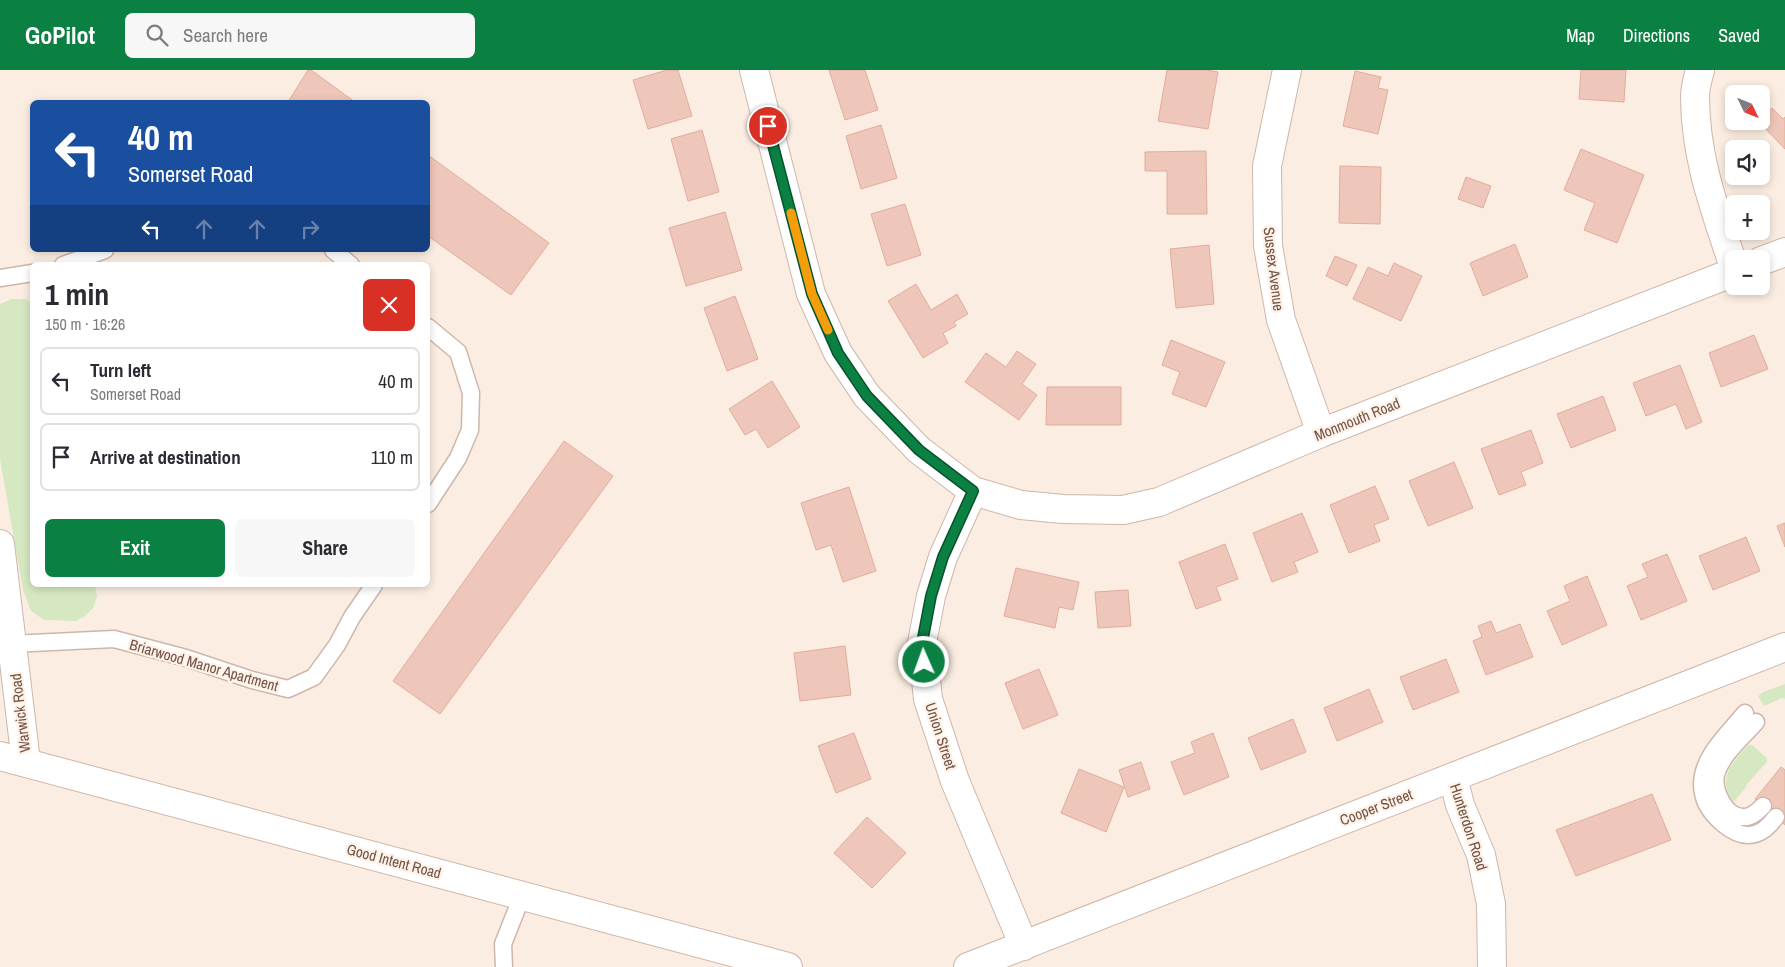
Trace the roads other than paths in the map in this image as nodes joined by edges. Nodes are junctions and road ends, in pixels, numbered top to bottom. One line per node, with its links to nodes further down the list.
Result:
1 (754, 70): 16 (street, Monmouth Road)
2 (1287, 70): 15 (street, Sussex Avenue)
3 (1700, 70): 4 (street)
4 (1728, 250)
5 (99, 252): 9 (lane)
6 (335, 252): 10 (lane)
7 (1785, 252): 8 (street)
8 (1770, 258)
9 (71, 262)
10 (347, 262)
11 (30, 273): 13 (lane)
12 (1725, 276): 15 (street, Monmouth Road)
13 (0, 278)
14 (430, 329): 17 (lane)
15 (1321, 433): 16 (street, Monmouth Road)
16 (973, 491): 27 (street, Union Street)
17 (430, 501)
18 (0, 544): 20 (street, Warwick Road)
19 (373, 587): 20 (lane, Briarwood Manor Apartment)
20 (11, 644): 22 (street, Warwick Road)
21 (1785, 647): 23 (street, Cooper Street)
22 (13, 759): 26 (street, Good Intent Road)
23 (1453, 777): 27 (street, Cooper Street); 31 (street, Hunterdon Road)
24 (1763, 806): 25 (lane)
25 (1776, 818)
26 (522, 896): 28 (lane); 29 (street, Good Intent Road)
27 (1024, 946): 30 (street, Cooper Street)
28 (504, 967)
29 (788, 967)
30 (968, 967)
31 (1492, 967)

